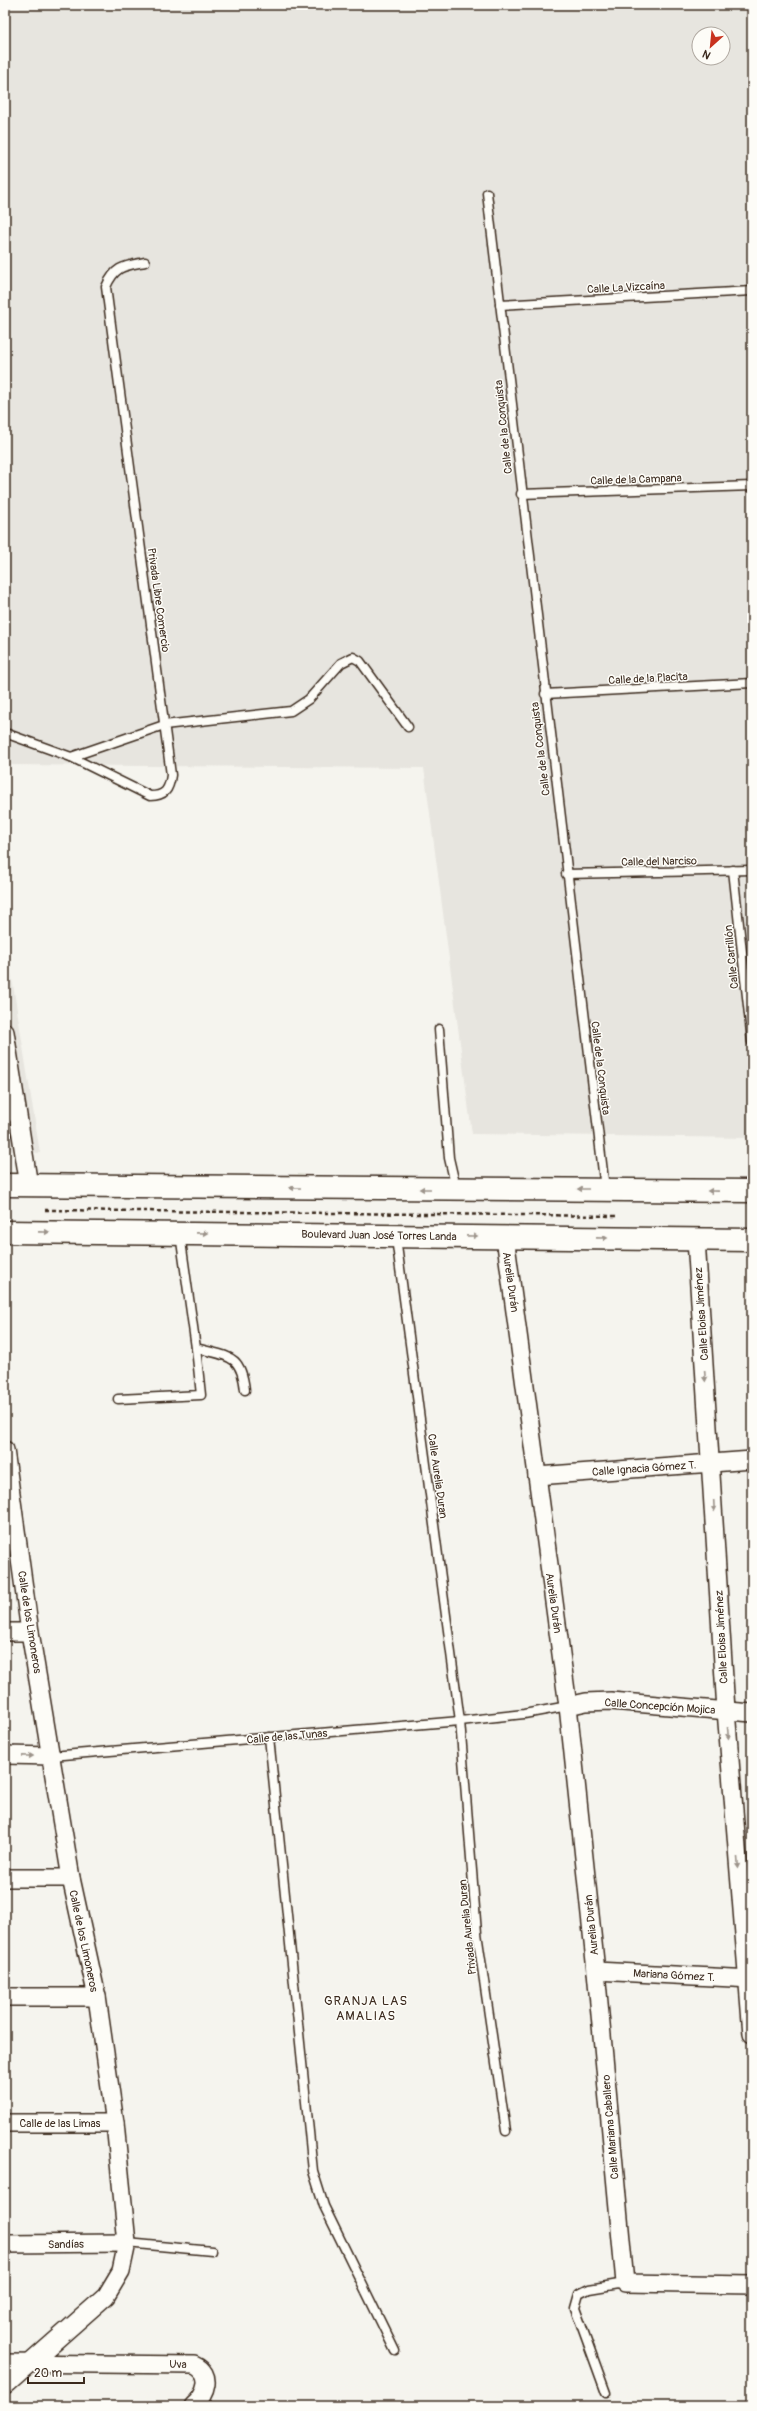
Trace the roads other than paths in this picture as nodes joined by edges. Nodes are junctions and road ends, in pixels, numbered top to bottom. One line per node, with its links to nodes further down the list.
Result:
1 (487, 193): 4 (lane, Calle de la Conquista)
2 (145, 262): 9 (lane, Privada Libre Comercio)
3 (752, 291): 4 (lane, Calle La Vizcaína)
4 (500, 305): 6 (lane, Calle de la Conquista)
5 (752, 486): 6 (lane, Calle de la Campana)
6 (522, 494): 8 (lane, Calle de la Conquista)
7 (752, 683): 8 (lane, Calle de la Placita)
8 (545, 694): 15 (lane, Calle de la Conquista)
9 (164, 725): 10 (lane); 12 (lane); 12 (lane, Privada Libre Comercio)
10 (408, 727)
11 (5, 733): 12 (lane, Privada Libre Comercio)
12 (71, 757)
13 (733, 870): 14 (lane, Calle del Narciso); 15 (lane, Calle del Narciso); 18 (lane, Calle Carrillón)
14 (752, 870)
15 (566, 874): 23 (lane, Calle de la Conquista)
16 (439, 1029): 22 (lane)
17 (6, 1041): 19 (street)
18 (752, 1042)
19 (11, 1117): 21 (street)
20 (5, 1185): 21 (main road)
21 (29, 1186): 22 (main road, one-way to 21)
22 (456, 1189): 23 (main road, one-way to 22)
23 (605, 1190): 24 (main road, one-way to 23)
24 (752, 1191)
25 (5, 1232): 26 (main road, Boulevard Juan José Torres Landa, one-way to 26)
26 (180, 1233): 27 (main road, Boulevard Juan José Torres Landa, one-way to 27); 31 (lane)
27 (395, 1235): 28 (main road, Boulevard Juan José Torres Landa, one-way to 28); 44 (lane, Calle Aurelia Duran)
28 (505, 1237): 29 (main road, Boulevard Juan José Torres Landa, one-way to 29); 37 (street, Aurelia Durán)
29 (696, 1239): 30 (main road, Boulevard Juan José Torres Landa); 36 (street, Calle Eloisa Jiménez, one-way to 36)
30 (752, 1240)
31 (196, 1348): 32 (lane); 33 (lane)
32 (245, 1390)
33 (118, 1399)
34 (5, 1450): 38 (street, Calle de los Limoneros)
35 (752, 1460): 36 (street, Calle Ignacia Gómez T.)
36 (711, 1463): 37 (street, Calle Ignacia Gómez T.); 42 (street, Calle Eloisa Jiménez, one-way to 42)
37 (537, 1476): 41 (street, Aurelia Durán)
38 (9, 1508): 40 (street, Calle de los Limoneros)
39 (5, 1632): 40 (street)
40 (30, 1632): 47 (street, Calle de los Limoneros)
41 (568, 1706): 42 (street, Calle Concepción Mojica); 44 (lane, Calle de las Tunas); 50 (street, Aurelia Durán)
42 (726, 1710): 43 (street, Calle Concepción Mojica); 51 (street, Calle Eloisa Jiménez, one-way to 51)
43 (752, 1713)
44 (460, 1720): 45 (lane, Calle de las Tunas); 57 (lane, Privada Aurelia Duran)
45 (268, 1737): 47 (lane, Calle de las Tunas); 63 (lane)
46 (5, 1756): 47 (street, Calle de las Tunas, one-way to 47)
47 (52, 1756): 49 (street, Calle de los Limoneros)
48 (5, 1878): 49 (street)
49 (71, 1878): 52 (street, Calle de los Limoneros)
50 (596, 1971): 51 (street, Mariana Gómez T.); 61 (street, Calle Mariana Caballero)
51 (750, 1979): 54 (street, Calle Eloisa Jiménez)
52 (96, 1997): 53 (street); 56 (street, Calle de los Limoneros)
53 (5, 1998)
54 (752, 2034)
55 (5, 2123): 56 (street, Calle de las Limas)
56 (116, 2123): 58 (street, Calle de los Limoneros)
57 (506, 2131)
58 (127, 2243): 59 (street, Sandías); 60 (lane); 64 (street, Calle de los Limoneros)
59 (5, 2244)
60 (212, 2251)
61 (625, 2283): 62 (street); 67 (lane)
62 (752, 2285)
63 (395, 2351)
64 (32, 2362): 65 (street, Uva); 66 (street, Calle de los Limoneros); 68 (street, Uva)
65 (5, 2363)
66 (5, 2385)
67 (606, 2393)
68 (193, 2406)

